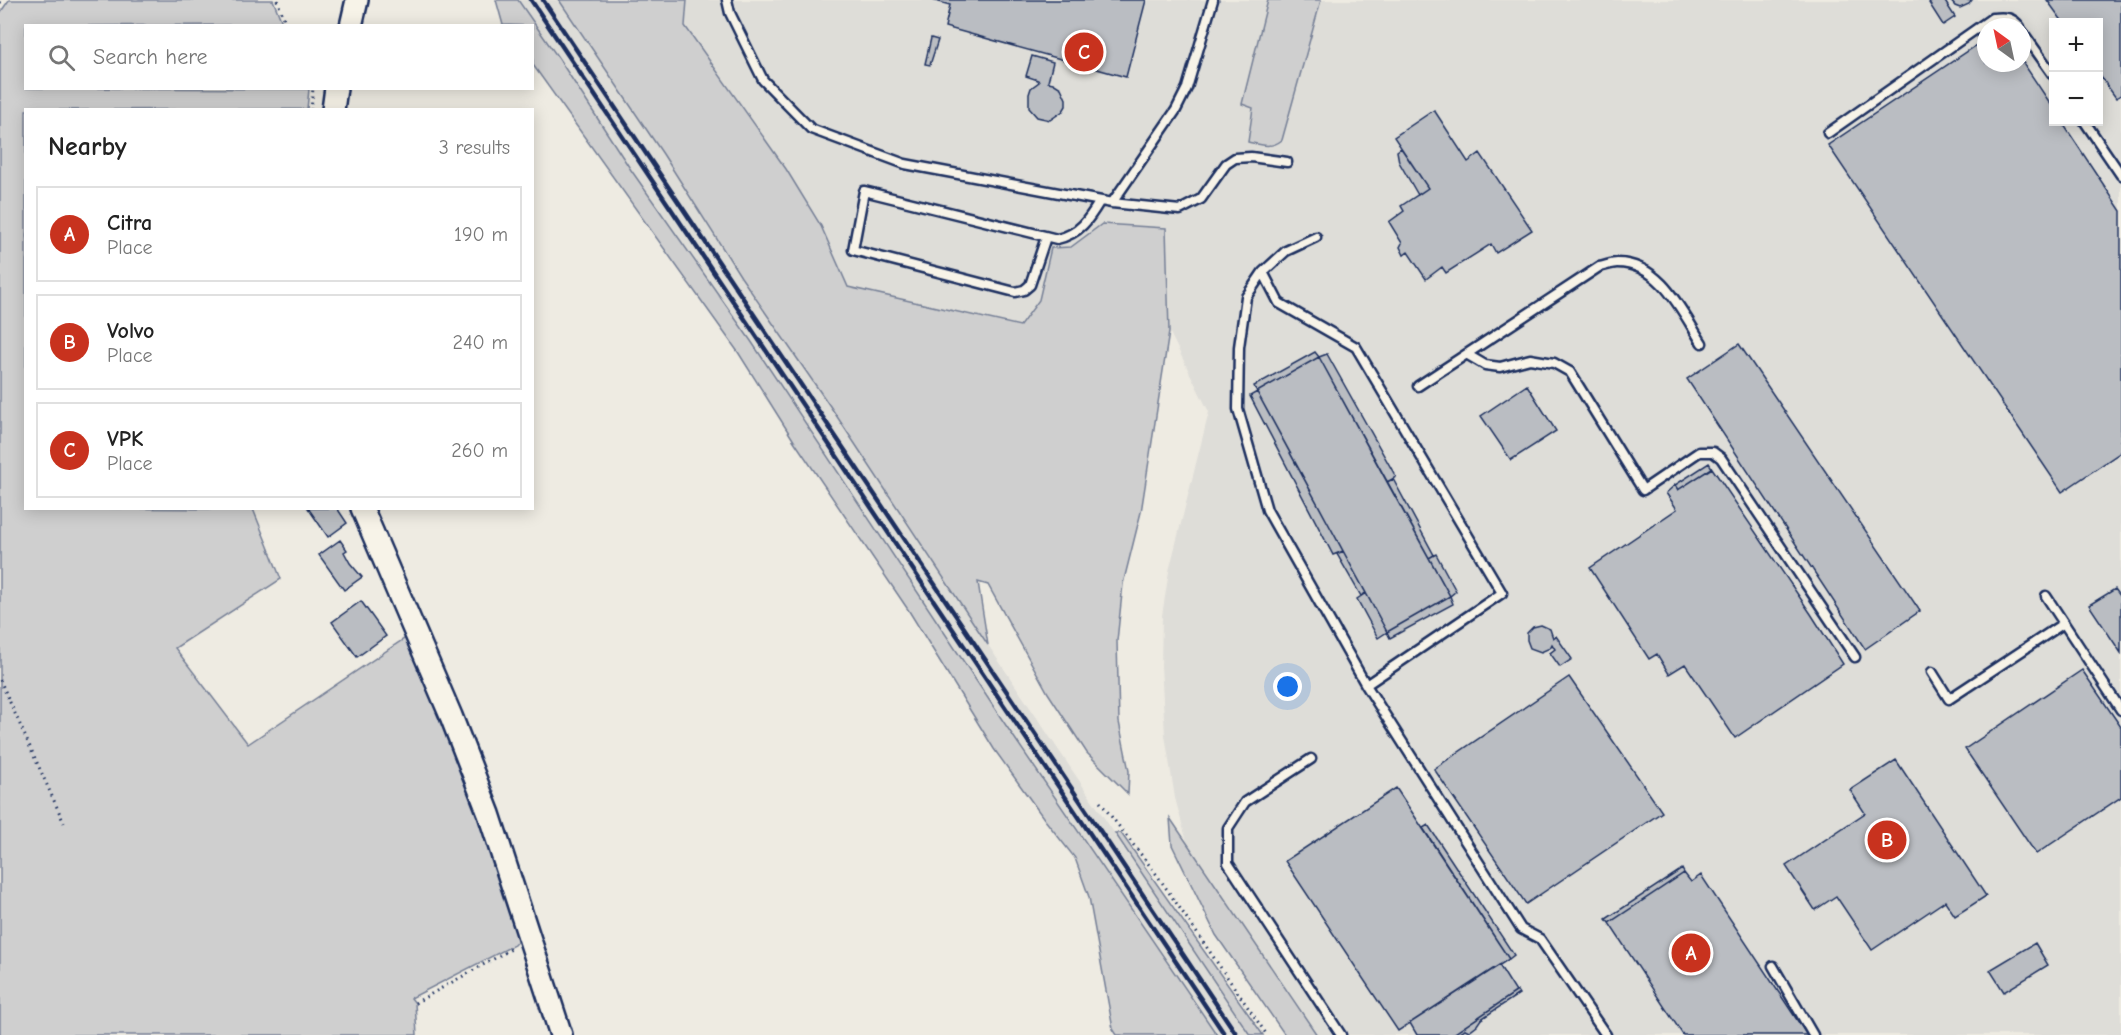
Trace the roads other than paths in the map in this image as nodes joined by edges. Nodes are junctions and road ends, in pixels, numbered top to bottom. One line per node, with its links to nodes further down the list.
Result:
1 (357, 0): 6 (street)
2 (728, 0): 16 (lane)
3 (1212, 0): 17 (lane)
4 (1992, 18): 5 (lane)
5 (2010, 18)
6 (351, 24)
7 (1977, 29): 13 (lane)
8 (2031, 43): 9 (lane)
9 (2051, 72)
10 (336, 90): 11 (street)
11 (333, 108)
12 (2088, 126): 15 (lane)
13 (1828, 134)
14 (1287, 162): 17 (lane)
15 (2121, 175)
16 (1100, 201): 17 (lane); 18 (lane)
17 (1112, 203)
18 (1046, 237): 18 (lane)
19 (1317, 237): 20 (lane)
20 (1263, 272): 29 (lane); 29 (lane)
21 (1702, 343): 22 (lane)
22 (1468, 354): 23 (lane); 27 (lane)
23 (1418, 386)
24 (363, 510): 33 (street)
25 (2046, 596): 26 (lane)
26 (2064, 623): 28 (lane); 30 (lane)
27 (1855, 657)
28 (1932, 672)
29 (1366, 686): 35 (lane)
30 (2121, 710)
31 (1311, 759): 34 (lane)
32 (1773, 966): 36 (lane)
33 (561, 1035)
34 (1341, 1035)
35 (1606, 1035)
36 (1814, 1035)

